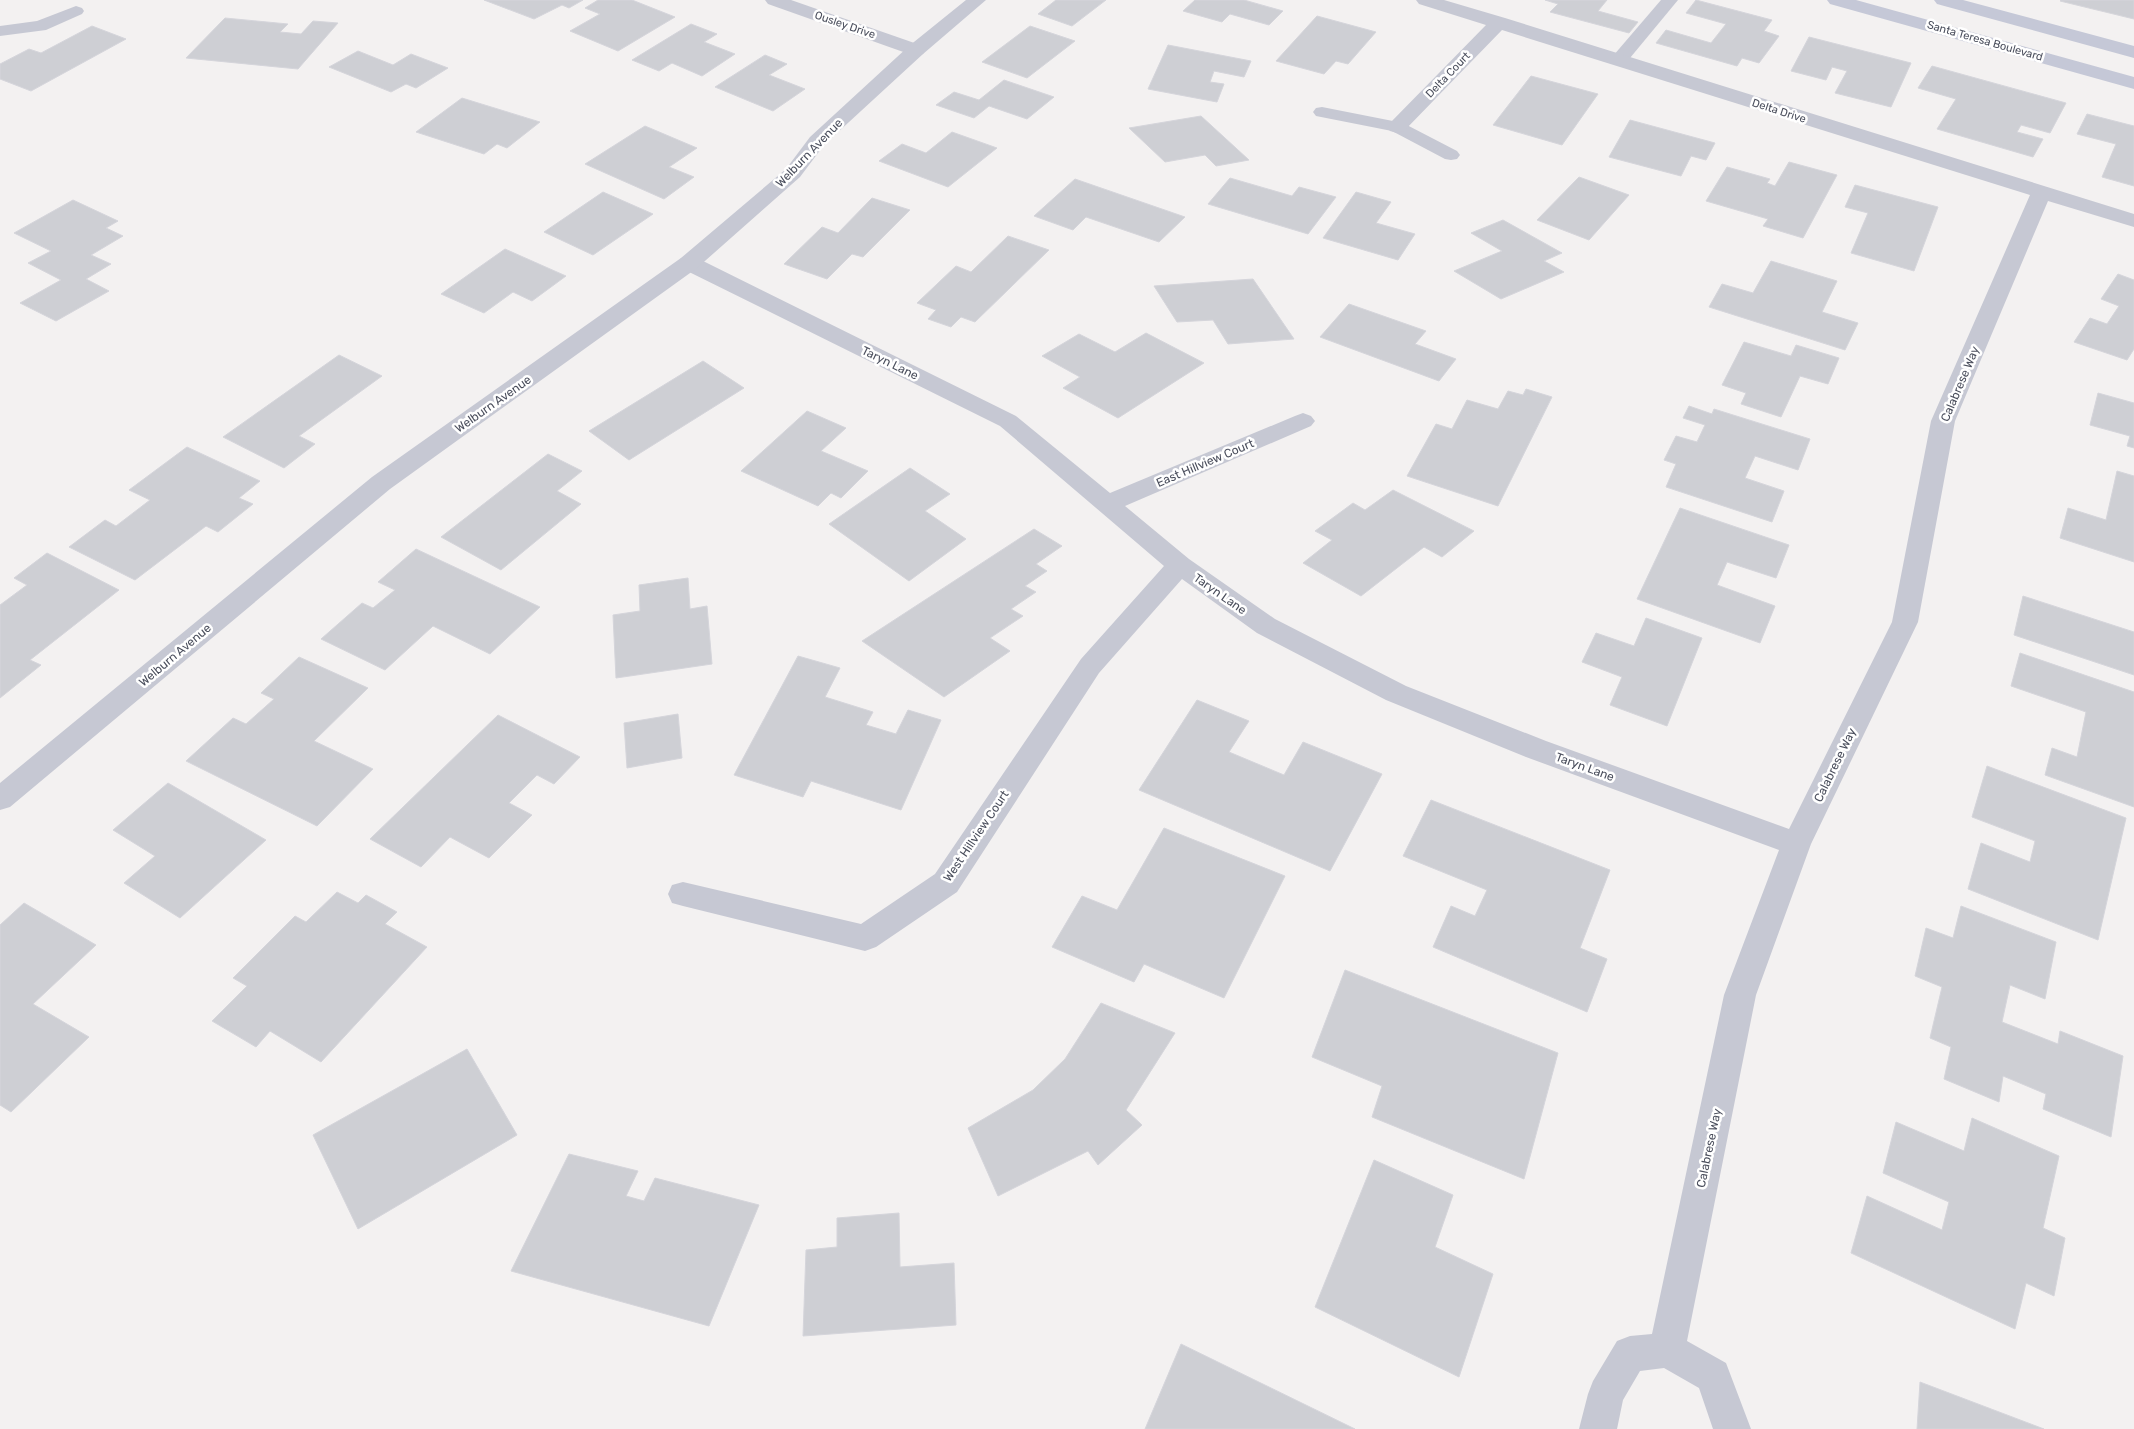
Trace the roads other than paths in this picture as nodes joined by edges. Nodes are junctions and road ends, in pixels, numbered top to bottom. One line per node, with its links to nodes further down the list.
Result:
1 (774, 0): 10 (street, Ousley Drive)
2 (977, 0): 10 (street, Welburn Avenue)
3 (1425, 0): 8 (street, Delta Drive)
4 (1670, 0): 12 (lane)
5 (1836, 0): 13 (main road, Santa Teresa Boulevard)
6 (1943, 0): 11 (main road)
7 (76, 11): 9 (lane)
8 (1499, 22): 12 (street, Delta Drive); 15 (street, Delta Court)
9 (0, 31)
10 (916, 50): 19 (street, Welburn Avenue)
11 (2134, 52)
12 (1619, 60): 17 (street, Delta Drive)
13 (2134, 83)
14 (1322, 112): 15 (lane)
15 (1397, 127): 16 (lane)
16 (1451, 155)
17 (2041, 194): 18 (street, Delta Drive); 24 (street, Calabrese Way)
18 (2134, 221)
19 (689, 263): 21 (street, Taryn Lane); 23 (street, Welburn Avenue)
20 (1303, 421): 21 (street, East Hillview Court)
21 (1106, 504): 22 (street, Taryn Lane)
22 (1180, 565): 24 (street, Taryn Lane); 25 (street, West Hillview Court)
23 (0, 799)
24 (1796, 844): 26 (street, Calabrese Way)
25 (683, 894)
26 (1667, 1350): 27 (street); 28 (street)
27 (1598, 1429)
28 (1732, 1429)

